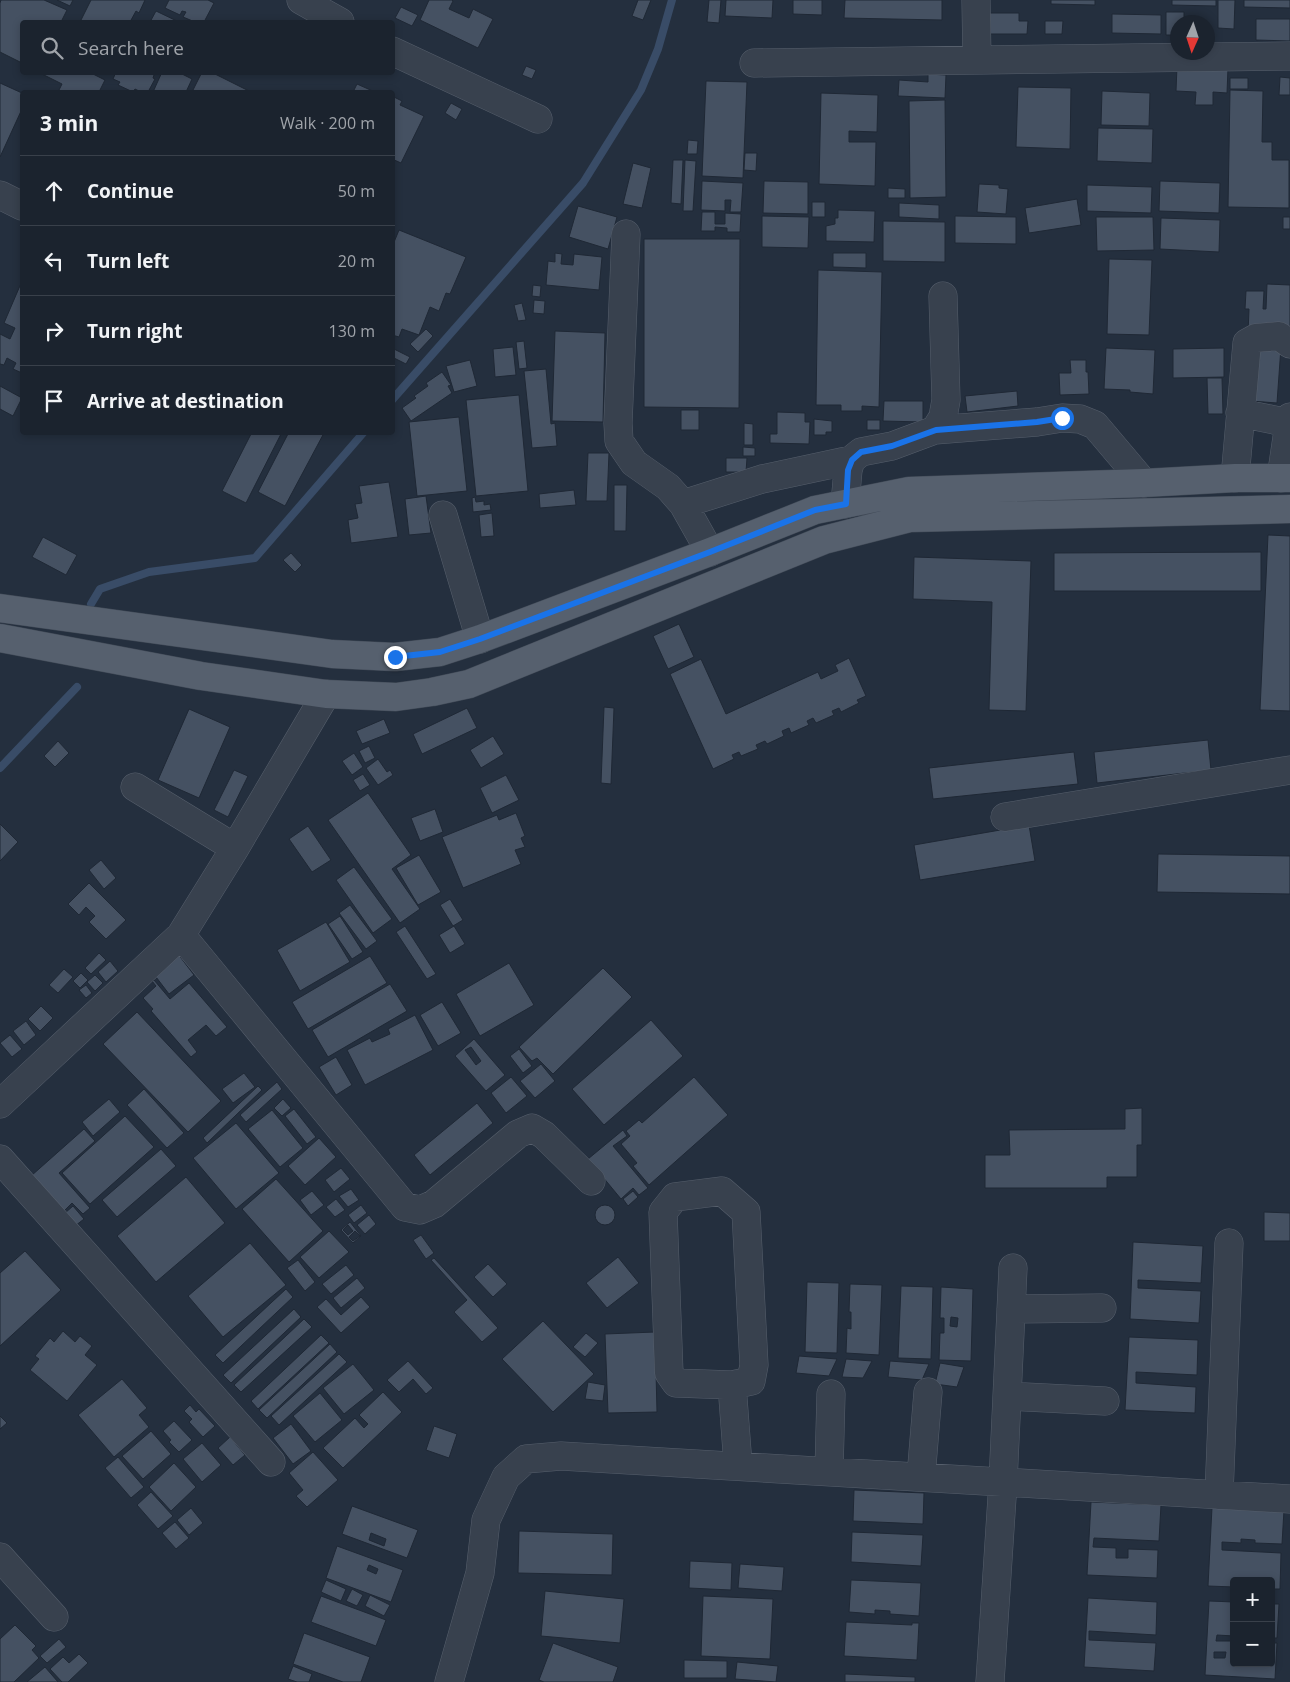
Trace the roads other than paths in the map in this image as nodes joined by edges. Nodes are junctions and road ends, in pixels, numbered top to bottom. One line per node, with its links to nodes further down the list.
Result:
1 (302, 0): 3 (street)
2 (976, 0): 6 (street)
3 (337, 20)
4 (395, 52): 8 (street)
5 (1290, 56): 6 (street)
6 (977, 60): 7 (street)
7 (754, 63)
8 (538, 120)
9 (0, 195): 10 (street)
10 (20, 205)
11 (626, 234): 21 (street)
12 (943, 296): 16 (street)
13 (1290, 344): 14 (street)
14 (1240, 413): 15 (street); 18 (street)
15 (1290, 420): 19 (street)
16 (936, 430): 17 (street); 20 (street)
17 (852, 460): 21 (street); 22 (street)
18 (1235, 478): 19 (main road); 20 (main road)
19 (1285, 478)
20 (1144, 483): 22 (main road)
21 (683, 504): 25 (street)
22 (846, 504): 25 (main road)
23 (1290, 509): 29 (main road)
24 (443, 515): 28 (street)
25 (710, 552): 28 (main road)
26 (0, 608): 28 (main road)
27 (0, 638): 29 (main road)
28 (480, 639)
29 (326, 694): 33 (street)
30 (1290, 770): 32 (street)
31 (135, 787): 33 (street)
32 (1006, 817)
33 (236, 848): 34 (street)
34 (181, 934): 35 (street); 37 (street)
35 (0, 1104)
36 (0, 1160): 47 (street)
37 (591, 1181)
38 (1229, 1243): 52 (street)
39 (1013, 1268): 41 (street)
40 (1102, 1308): 41 (street)
41 (1011, 1309): 45 (street)
42 (732, 1385): 42 (street); 48 (street)
43 (928, 1392): 50 (street)
44 (832, 1394): 49 (street)
45 (1007, 1396): 46 (street); 51 (street)
46 (1105, 1401)
47 (271, 1462)
48 (738, 1465): 49 (street); 56 (street)
49 (829, 1471): 50 (street)
50 (921, 1477): 51 (street)
51 (1003, 1482): 52 (street); 57 (street)
52 (1219, 1495): 53 (street)
53 (1290, 1499)
54 (0, 1556): 55 (street)
55 (54, 1618)
56 (449, 1682)
57 (990, 1682)

